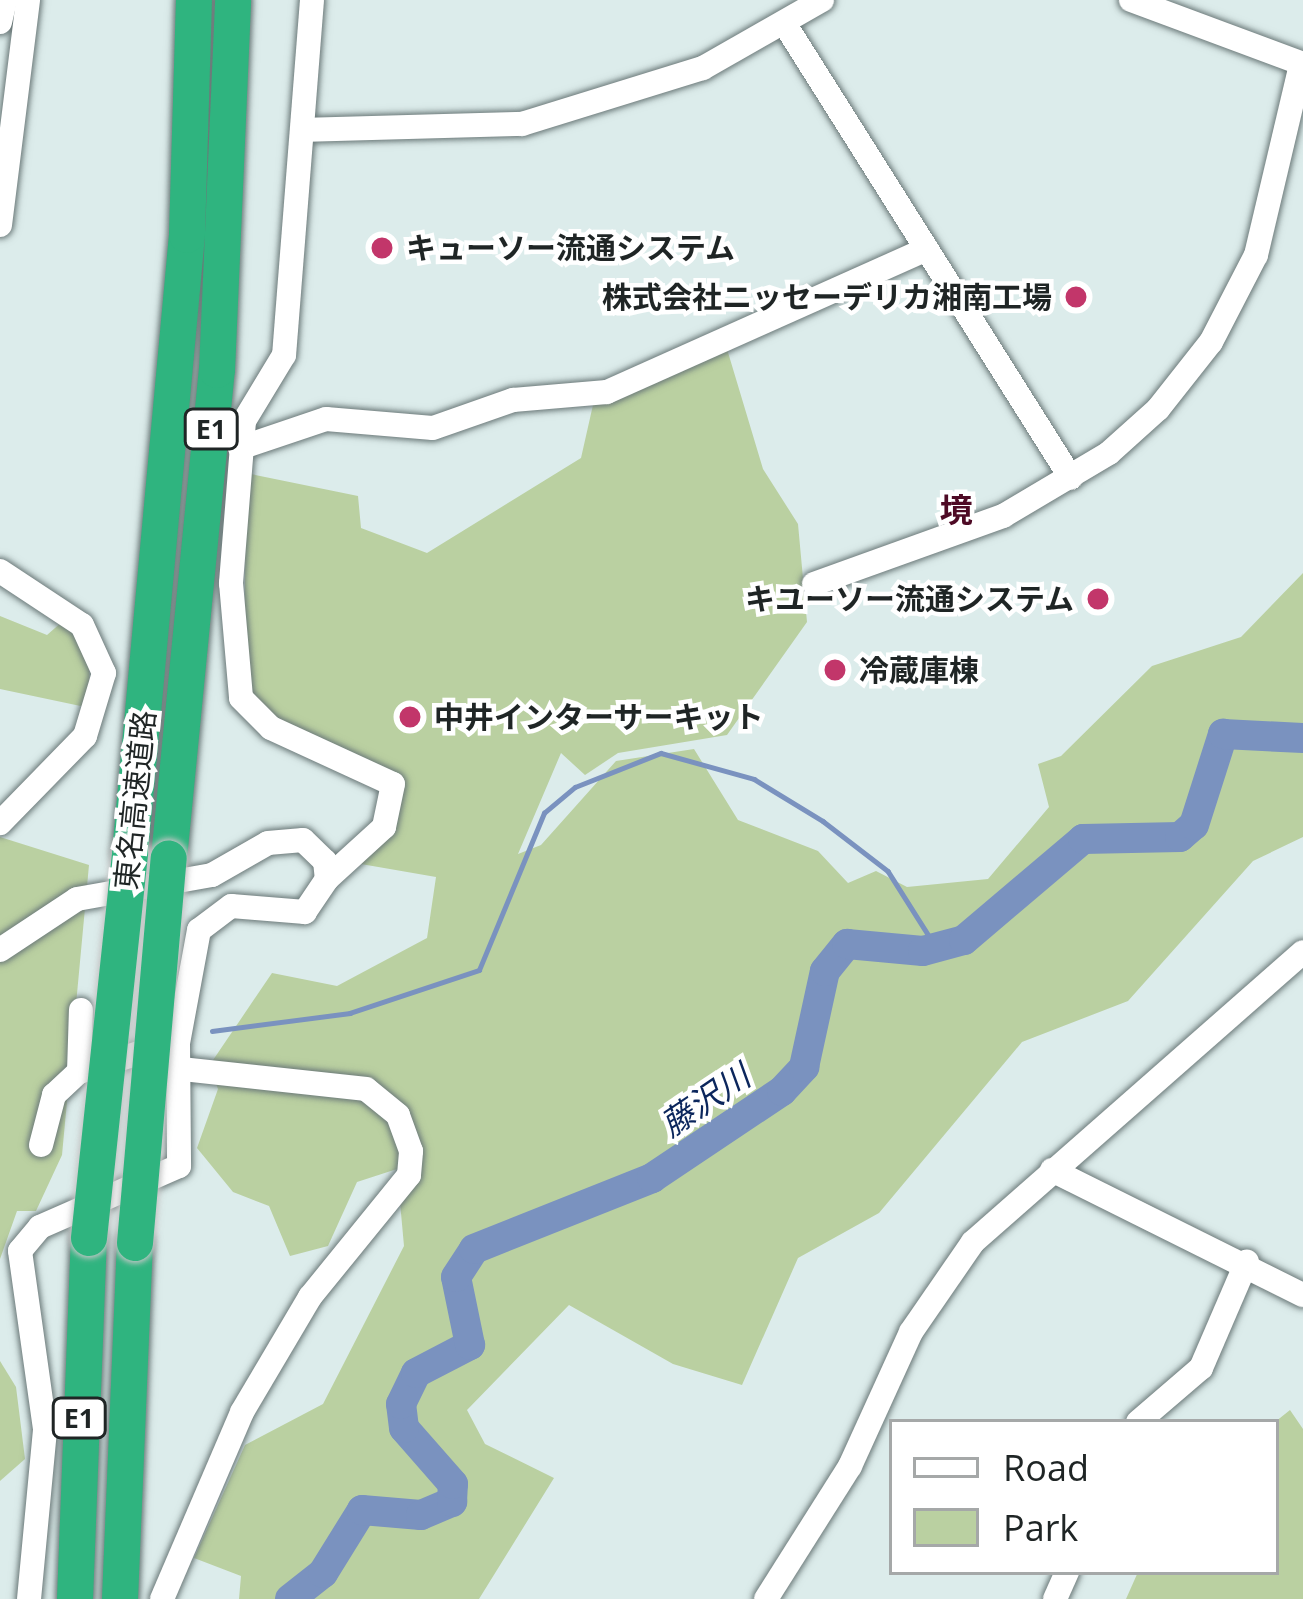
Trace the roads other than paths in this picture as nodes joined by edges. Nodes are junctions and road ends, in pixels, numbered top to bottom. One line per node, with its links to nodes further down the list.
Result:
1 (5, 0): 8 (street)
2 (28, 0): 12 (street)
3 (194, 0): 32 (highway, 東名高速道路 / E1, bridge)
4 (233, 0): 33 (highway, 東名高速道路 / E1, bridge)
5 (312, 0): 11 (street)
6 (822, 0): 9 (street)
7 (1131, 0): 10 (street)
8 (0, 22)
9 (786, 26): 11 (street); 13 (street)
10 (1302, 64): 15 (street)
11 (303, 130): 14 (street)
12 (0, 225)
13 (927, 249): 14 (street); 15 (street)
14 (240, 448): 19 (street)
15 (1071, 478): 17 (street)
16 (0, 571): 18 (street)
17 (814, 584)
18 (0, 823)
19 (327, 879): 20 (street); 23 (street)
20 (0, 950)
21 (1303, 952): 27 (street)
22 (81, 1010): 25 (street)
23 (178, 1043): 24 (street); 25 (street)
24 (181, 1070): 31 (street); 34 (street)
25 (79, 1072): 26 (street)
26 (41, 1145)
27 (1052, 1170): 28 (street); 35 (street)
28 (1246, 1261): 29 (street); 30 (street)
29 (1303, 1295)
30 (1142, 1419)
31 (29, 1599)
32 (75, 1599)
33 (120, 1599)
34 (162, 1599)
35 (766, 1599)

